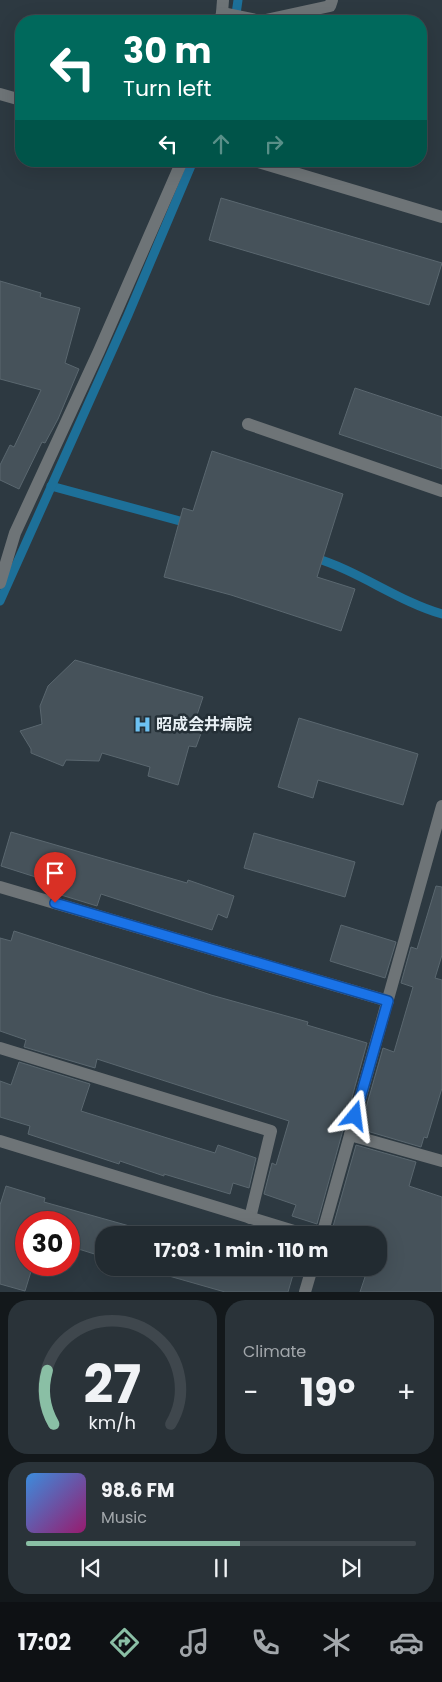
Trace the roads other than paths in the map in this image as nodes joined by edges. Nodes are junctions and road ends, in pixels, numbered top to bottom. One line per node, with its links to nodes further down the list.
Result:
1 (223, 0): 3 (street)
2 (332, 0): 4 (street)
3 (221, 15)
4 (289, 15)
5 (0, 94): 6 (street)
6 (15, 98)
7 (179, 167): 12 (street)
8 (275, 167): 9 (street)
9 (442, 217)
10 (248, 424): 11 (street)
11 (442, 491)
12 (0, 583)
13 (442, 806): 15 (street)
14 (0, 887): 15 (street)
15 (388, 1001): 17 (street)
16 (0, 1048): 20 (street)
17 (350, 1135): 19 (street); 22 (street)
18 (0, 1141): 20 (street)
19 (442, 1162)
20 (250, 1218): 21 (street)
21 (277, 1226)
22 (325, 1226)
23 (310, 1276): 24 (street)
24 (305, 1292)

